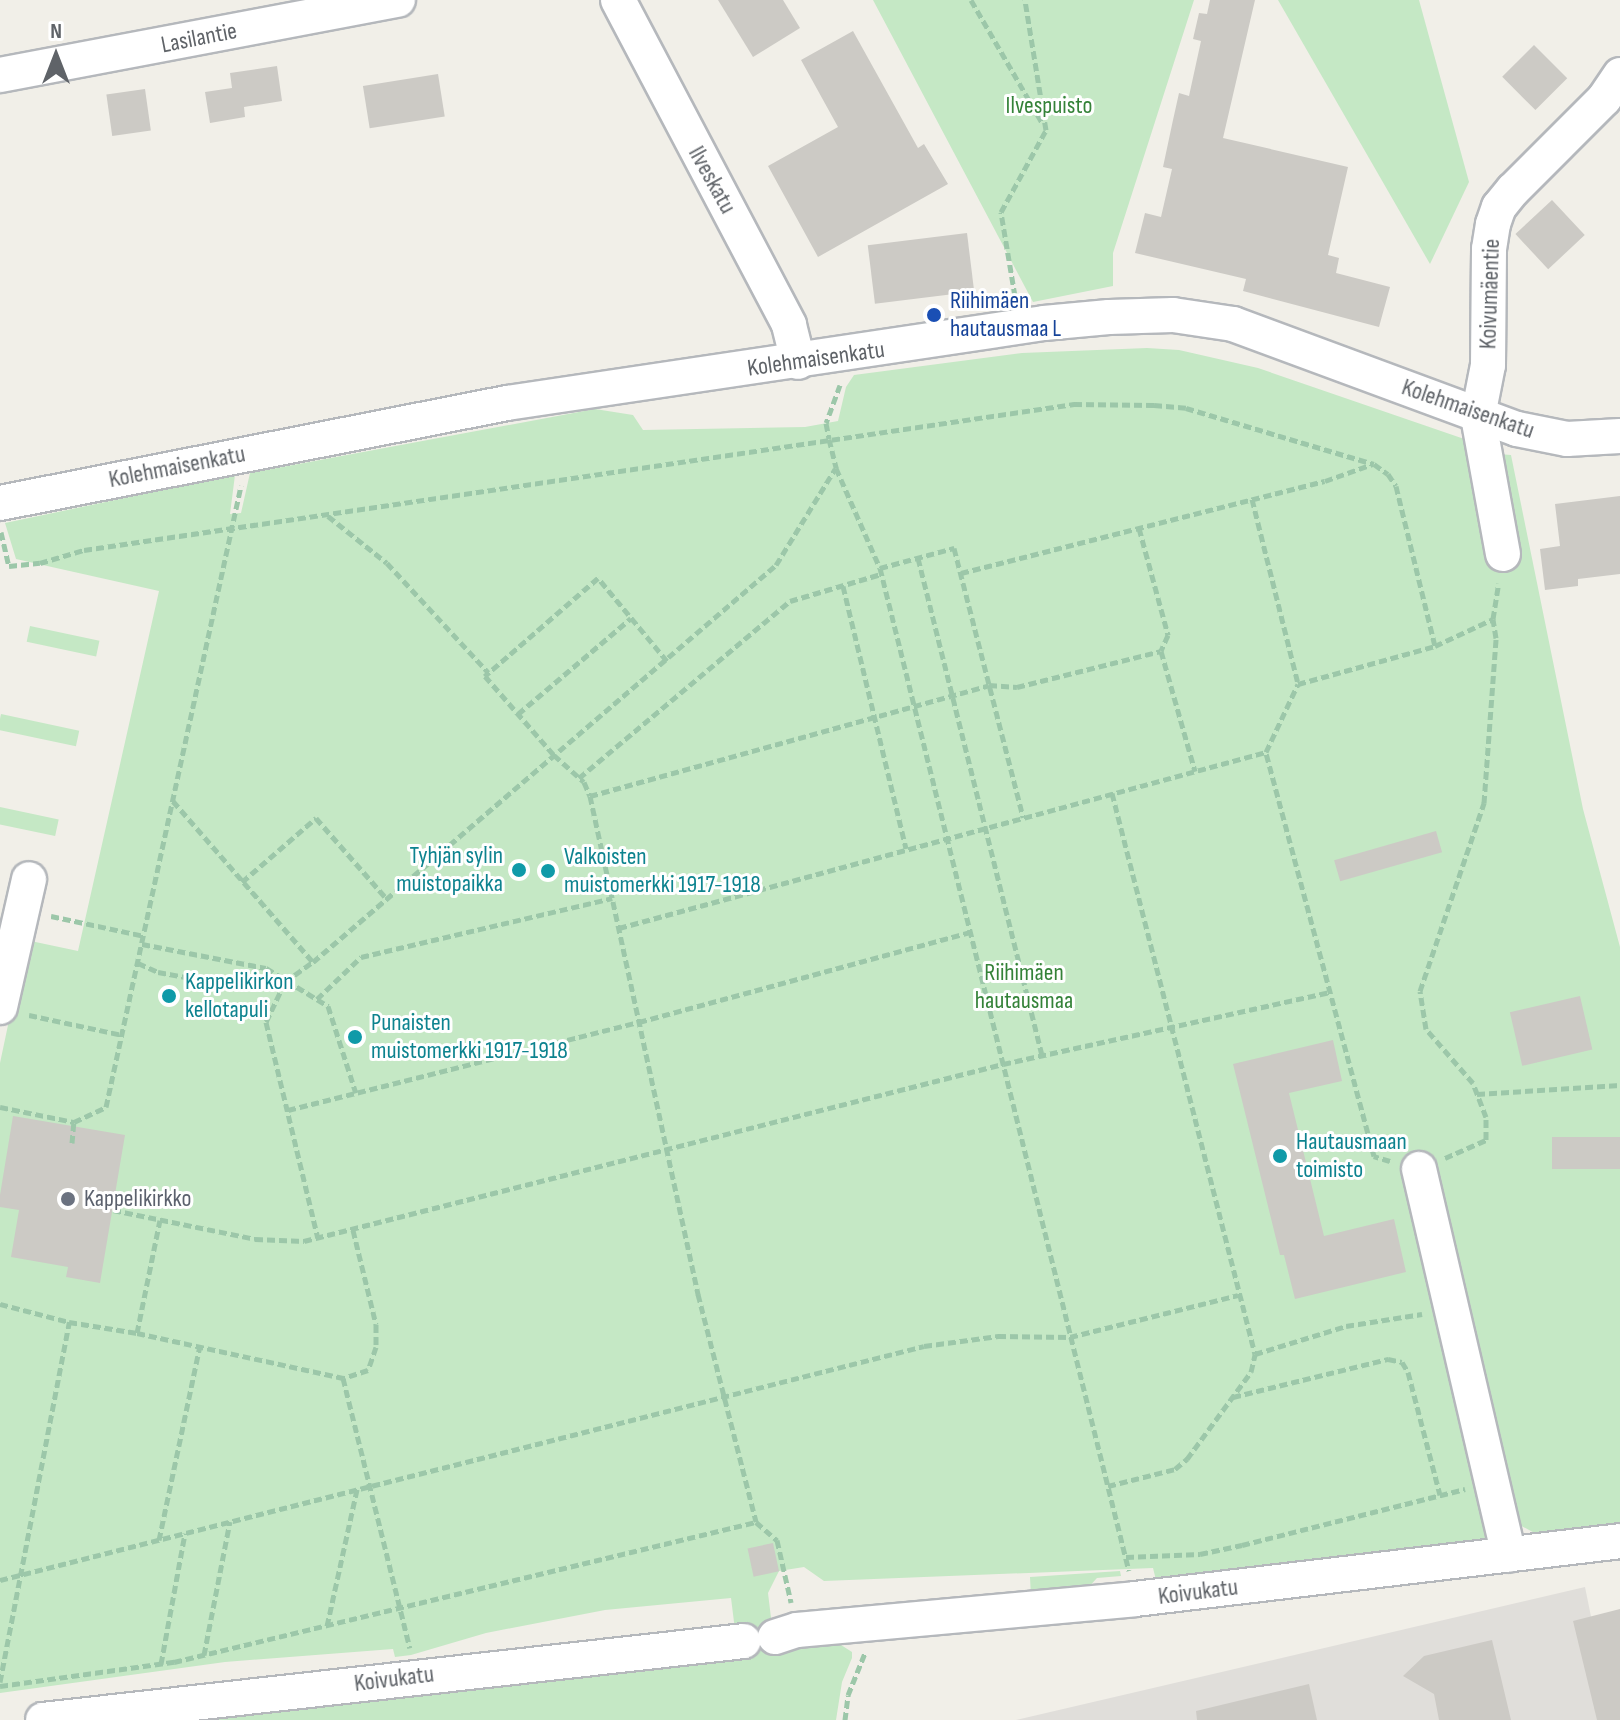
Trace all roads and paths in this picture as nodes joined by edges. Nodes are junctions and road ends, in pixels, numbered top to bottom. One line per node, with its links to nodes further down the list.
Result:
1 (398, 0): 5 (street, Lasilantie)
2 (618, 0): 10 (street, Ilveskatu)
3 (971, 0): 7 (path)
4 (1025, 0): 7 (path)
5 (0, 75)
6 (1620, 75): 11 (street, Koivumäentie)
7 (1046, 130): 8 (path)
8 (1017, 304)
9 (841, 356): 10 (street, Kolehmaisenkatu); 11 (street, Kolehmaisenkatu); 13 (path)
10 (798, 362): 14 (street, Kolehmaisenkatu)
11 (1478, 416): 12 (street, Kolehmaisenkatu); 23 (street)
12 (1620, 436)
13 (829, 439): 15 (path); 16 (path); 19 (path)
14 (248, 453): 18 (street, Kolehmaisenkatu); 22 (path)
15 (1374, 464): 17 (path); 30 (path)
16 (836, 468): 25 (path); 32 (path)
17 (1252, 499): 21 (path); 34 (path)
18 (0, 503)
19 (328, 515): 22 (path); 33 (path)
20 (0, 527): 22 (path)
21 (1139, 528): 26 (path); 31 (path)
22 (232, 529): 46 (path)
23 (1503, 554): 29 (path)
24 (918, 558): 25 (path); 26 (path); 36 (path)
25 (881, 571): 27 (path); 37 (path)
26 (961, 573): 35 (path)
27 (843, 585): 39 (path); 43 (path)
28 (631, 618): 32 (path); 33 (path); 38 (path)
29 (1493, 619): 30 (path); 72 (path)
30 (1435, 646): 34 (path)
31 (1161, 651): 35 (path); 42 (path)
32 (667, 661): 41 (path)
33 (488, 672): 38 (path)
34 (1298, 684): 40 (path)
35 (989, 685): 36 (path); 47 (path)
36 (953, 695): 37 (path); 48 (path)
37 (914, 705): 39 (path); 49 (path)
38 (518, 714): 41 (path)
39 (873, 717): 45 (path); 50 (path)
40 (1266, 752): 42 (path); 62 (path)
41 (554, 755): 43 (path); 53 (path)
42 (1195, 771): 44 (path)
43 (579, 778): 45 (path)
44 (1112, 793): 47 (path); 66 (path)
45 (590, 796): 54 (path)
46 (173, 801): 51 (path); 57 (path)
47 (1023, 817): 48 (path)
48 (985, 827): 49 (path); 68 (path)
49 (947, 838): 50 (path); 56 (path)
50 (906, 849): 55 (path)
51 (242, 882): 53 (path); 59 (path)
52 (25, 895): 57 (path); 64 (street)
53 (386, 898): 59 (path)
54 (613, 898): 55 (path); 63 (path)
55 (619, 928): 65 (path)
56 (970, 932): 65 (path); 69 (path)
57 (144, 936): 58 (path)
58 (142, 944): 60 (path); 61 (path)
59 (313, 962): 61 (path)
60 (138, 963): 61 (path); 67 (path)
61 (285, 982): 63 (path); 74 (path)
62 (1330, 992): 66 (path); 78 (path)
63 (317, 999): 71 (path)
64 (8, 1010): 67 (path)
65 (639, 1022): 71 (path); 77 (path)
66 (1171, 1026): 68 (path); 83 (path)
67 (122, 1035): 75 (path)
68 (1042, 1055): 69 (path)
69 (1003, 1064): 77 (path); 88 (path)
70 (1620, 1085): 72 (path)
71 (356, 1093): 74 (path)
72 (1477, 1094): 78 (path)
73 (0, 1107): 75 (path)
74 (288, 1110): 82 (path)
75 (74, 1122): 76 (path)
76 (72, 1143)
77 (667, 1149): 81 (path); 92 (path)
78 (1419, 1169): 85 (street)
79 (113, 1210): 80 (path)
80 (160, 1220): 82 (path); 87 (path)
81 (353, 1230): 82 (path); 91 (path)
82 (318, 1238)
83 (1238, 1295): 88 (path); 90 (path)
84 (0, 1304): 86 (path)
85 (1451, 1309): 90 (path); 94 (street)
86 (69, 1322): 87 (path); 106 (path)
87 (137, 1333): 89 (path)
88 (1070, 1337): 92 (path); 96 (path)
89 (200, 1346): 91 (path); 102 (path)
90 (1255, 1354): 93 (path)
91 (343, 1378): 95 (path)
92 (724, 1395): 95 (path); 100 (path)
93 (1233, 1397): 96 (path); 98 (path)
94 (1492, 1482): 98 (path); 104 (street)
95 (370, 1486): 97 (path); 109 (path)
96 (1108, 1486): 105 (path)
97 (357, 1489): 99 (path); 111 (path)
98 (1440, 1495): 105 (path)
99 (230, 1521): 101 (path); 113 (path)
100 (756, 1522): 109 (path); 112 (path)
101 (185, 1533): 102 (path); 114 (path)
102 (159, 1540): 106 (path)
103 (1620, 1541): 104 (street, Koivukatu)
104 (1509, 1555): 108 (street, Koivukatu)
105 (1126, 1557): 108 (path)
106 (20, 1575): 107 (path); 116 (path)
107 (0, 1580)
108 (1135, 1599): 110 (street, Koivukatu)
109 (403, 1608): 111 (path); 115 (path)
110 (867, 1624): 112 (street, Koivukatu); 118 (path)
111 (327, 1626): 113 (path)
112 (772, 1636): 115 (street, Koivukatu)
113 (204, 1655): 114 (path)
114 (161, 1664): 116 (path)
115 (415, 1676): 117 (street, Koivukatu)
116 (0, 1684)
117 (43, 1720)
118 (845, 1720)

